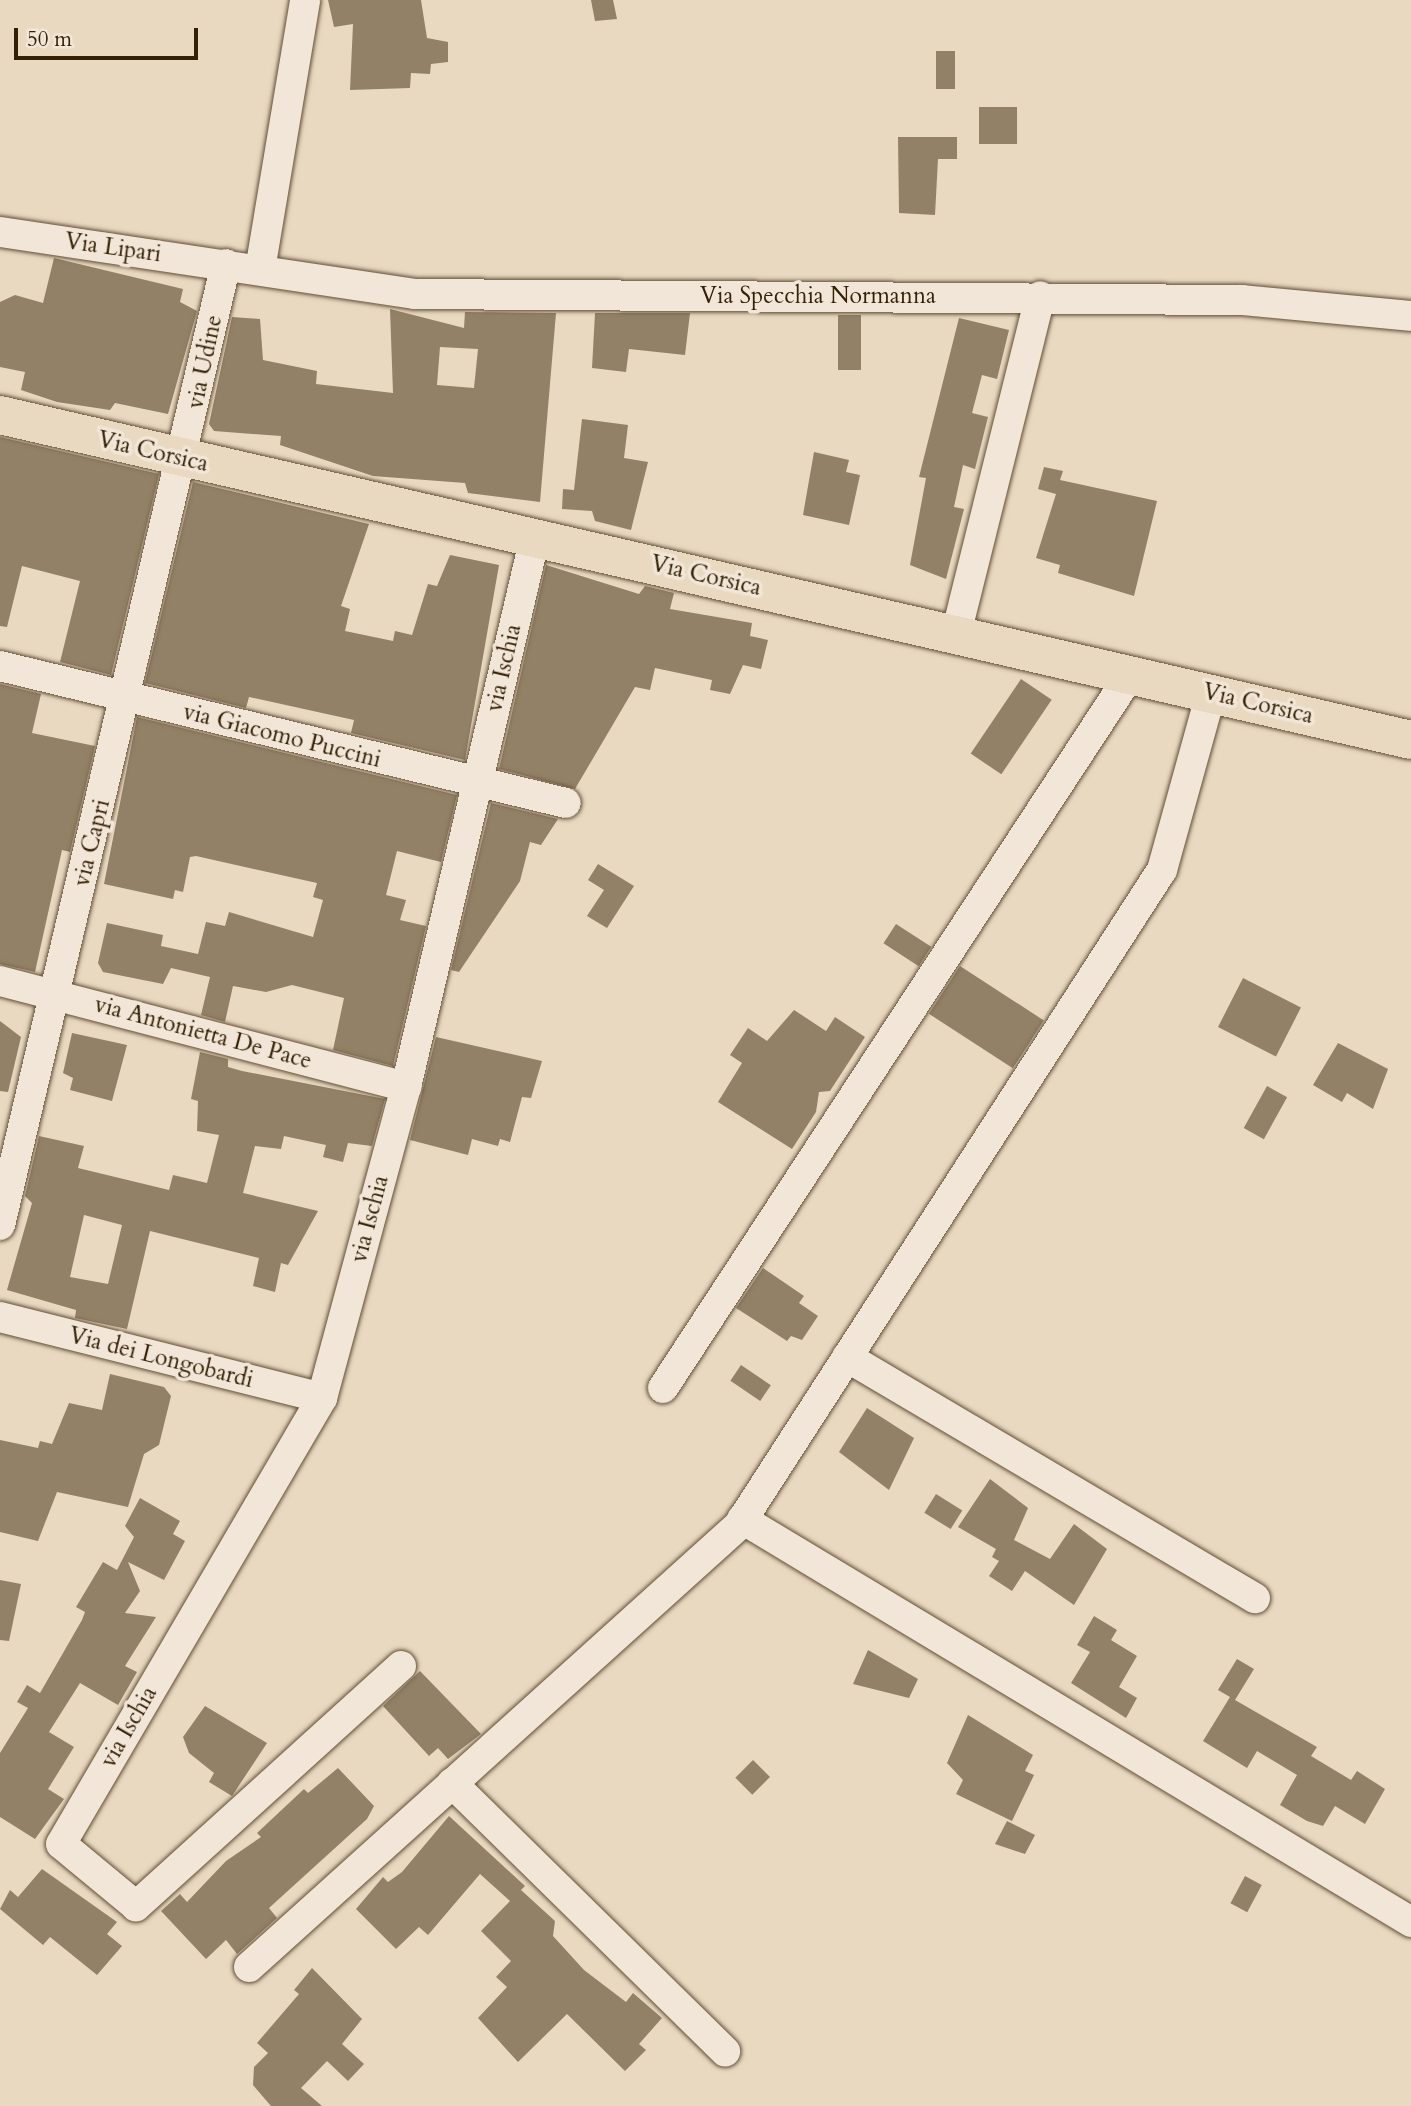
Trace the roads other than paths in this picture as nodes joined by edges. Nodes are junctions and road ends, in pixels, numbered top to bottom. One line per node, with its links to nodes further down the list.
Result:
1 (304, 0): 4 (street)
2 (0, 232): 3 (street, Via Lipari)
3 (226, 264): 4 (street, Via Specchia Normanna); 8 (street, via Udine)
4 (260, 270): 5 (street, Via Specchia Normanna)
5 (1040, 296): 6 (street, Via Specchia Normanna); 10 (street)
6 (1411, 316)
7 (0, 415): 8 (main road, Via Corsica)
8 (184, 460): 9 (main road, Via Corsica); 14 (street, via Capri)
9 (535, 537): 10 (main road, Via Corsica); 16 (street, via Ischia)
10 (956, 634): 12 (main road, Via Corsica)
11 (0, 666): 14 (street, via Giacomo Puccini)
12 (1130, 675): 13 (main road, Via Corsica); 24 (street)
13 (1211, 693): 15 (main road, Via Corsica); 23 (street)
14 (127, 696): 16 (street, via Giacomo Puccini); 19 (street, via Capri)
15 (1411, 740)
16 (476, 786): 17 (street, via Giacomo Puccini); 20 (street, via Ischia)
17 (566, 803)
18 (0, 981): 19 (street, via Antonietta De Pace)
19 (55, 995): 20 (street, via Antonietta De Pace); 21 (street, via Capri)
20 (406, 1087): 25 (street, via Ischia)
21 (0, 1225)
22 (0, 1317): 25 (street, Via dei Longobardi)
23 (847, 1357): 26 (street); 27 (street)
24 (663, 1388)
25 (322, 1398): 28 (street, via Ischia)
26 (742, 1519): 29 (street); 30 (street)
27 (1255, 1598)
28 (401, 1666)
29 (452, 1783): 31 (street); 32 (street)
30 (1411, 1922)
31 (248, 1967)
32 (725, 2051)

